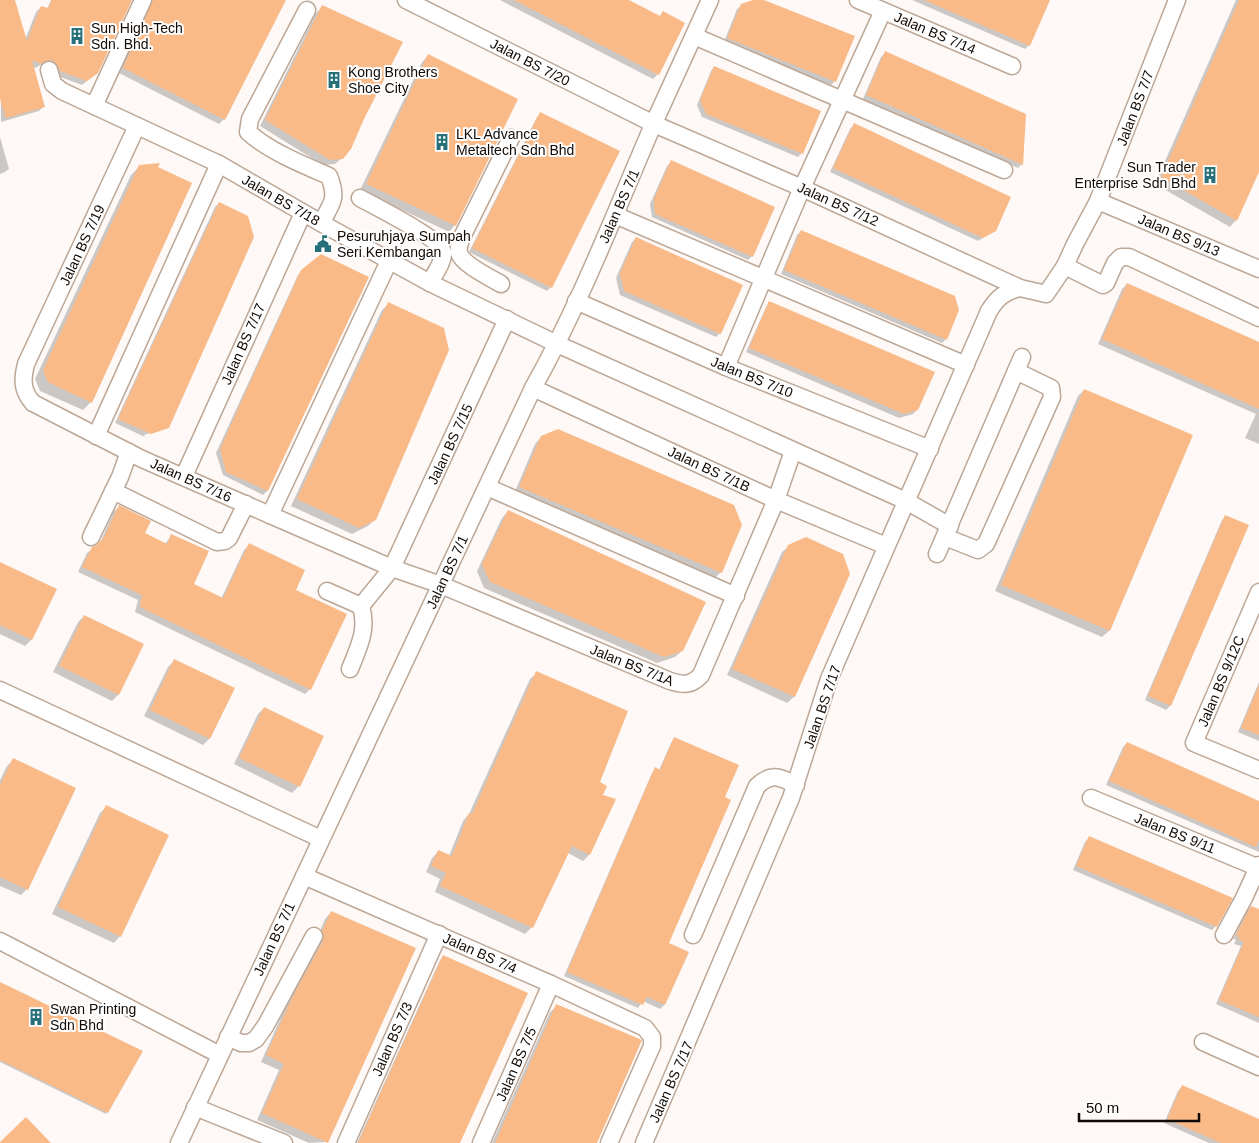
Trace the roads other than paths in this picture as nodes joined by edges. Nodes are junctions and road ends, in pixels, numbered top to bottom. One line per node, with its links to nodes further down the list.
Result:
1 (143, 0): 12 (street)
2 (406, 0): 13 (street, Jalan BS 7/20)
3 (710, 0): 8 (street, Jalan BS 7/1)
4 (858, 0): 7 (street, Jalan BS 7/14)
5 (1177, 0): 20 (street, Jalan BS 7/7)
6 (307, 10): 23 (street)
7 (883, 11): 9 (street, Jalan BS 7/14); 11 (street)
8 (694, 36): 11 (street); 13 (street, Jalan BS 7/1)
9 (1012, 66)
10 (49, 70): 12 (street, Jalan BS 7/18)
11 (844, 100): 17 (street); 18 (street)
12 (94, 106): 14 (street, Jalan BS 7/18)
13 (654, 124): 18 (street, Jalan BS 7/12); 22 (street, Jalan BS 7/1)
14 (137, 126): 16 (street, Jalan BS 7/18); 37 (street, Jalan BS 7/19)
15 (511, 138): 24 (street)
16 (219, 164): 21 (street, Jalan BS 7/18); 41 (street)
17 (1004, 170)
18 (802, 188): 28 (street); 31 (street, Jalan BS 7/12)
19 (360, 198): 24 (street)
20 (1098, 201): 26 (street, Jalan BS 7/7); 27 (street, Jalan BS 9/13)
21 (303, 213): 23 (street, Jalan BS 7/18); 45 (street, Jalan BS 7/17)
22 (616, 215): 28 (street); 33 (street, Jalan BS 7/1)
23 (321, 223): 25 (street, Jalan BS 7/18)
24 (451, 253): 29 (street); 30 (street)
25 (389, 262): 29 (street, Jalan BS 7/18); 51 (street)
26 (1066, 266): 32 (street, Jalan BS 7/7); 34 (street)
27 (1259, 269)
28 (763, 278): 38 (street); 39 (street)
29 (430, 283): 35 (street, Jalan BS 7/18)
30 (501, 284)
31 (1020, 288): 32 (street, Jalan BS 7/12); 38 (street, Jalan BS 7/17)
32 (1046, 294)
33 (576, 301): 36 (street, Jalan BS 7/1); 39 (street, Jalan BS 7/10)
34 (1259, 318)
35 (507, 319): 36 (street, Jalan BS 7/18); 56 (street, Jalan BS 7/15)
36 (557, 344): 40 (street, Jalan BS 7/1); 43 (street)
37 (26, 364): 41 (street, Jalan BS 7/16)
38 (966, 365): 42 (street, Jalan BS 7/17)
39 (726, 367): 42 (street, Jalan BS 7/10)
40 (533, 388): 46 (street, Jalan BS 7/1); 48 (street, Jalan BS 7/1B)
41 (96, 436): 44 (street, Jalan BS 7/16)
42 (930, 449): 49 (street, Jalan BS 7/17)
43 (793, 451): 48 (street, Jalan BS 7/1A); 49 (street)
44 (129, 452): 45 (street, Jalan BS 7/16); 47 (street)
45 (184, 476): 50 (street, Jalan BS 7/16)
46 (486, 488): 57 (street, Jalan BS 7/1); 60 (street)
47 (113, 491): 50 (street); 53 (street)
48 (776, 500): 54 (street, Jalan BS 7/1B); 60 (street, Jalan BS 7/1A)
49 (906, 501): 52 (street); 54 (street, Jalan BS 7/17)
50 (246, 504): 51 (street, Jalan BS 7/16)
51 (270, 515): 56 (street, Jalan BS 7/16)
52 (947, 532): 52 (street); 55 (street)
53 (90, 537)
54 (886, 546): 65 (street, Jalan BS 7/17)
55 (937, 554)
56 (392, 568): 57 (street, Jalan BS 7/16); 61 (street, Jalan BS 7/15)
57 (441, 585): 60 (street, Jalan BS 7/1A); 67 (street, Jalan BS 7/1)
58 (327, 591): 61 (street)
59 (1259, 592): 64 (street, Jalan BS 9/12C)
60 (736, 596)
61 (361, 606): 62 (street)
62 (350, 669)
63 (0, 690): 67 (street)
64 (1259, 770)
65 (796, 786): 73 (street); 86 (street, Jalan BS 7/17)
66 (1091, 798): 68 (street, Jalan BS 9/11)
67 (321, 838): 69 (street, Jalan BS 7/1)
68 (1259, 867): 71 (street)
69 (304, 876): 70 (street, Jalan BS 7/4); 76 (street, Jalan BS 7/1)
70 (439, 934): 75 (street, Jalan BS 7/4); 83 (street, Jalan BS 7/3)
71 (1224, 935)
72 (314, 936): 76 (street)
73 (693, 936)
74 (0, 942): 78 (street)
75 (552, 984): 84 (street, Jalan BS 7/5); 85 (street, Jalan BS 7/4)
76 (228, 1037): 78 (street, Jalan BS 7/1)
77 (1203, 1042): 79 (street)
78 (220, 1055): 80 (street, Jalan BS 7/1)
79 (1259, 1067)
80 (195, 1107): 81 (street, Jalan BS 7/1); 82 (street)
81 (179, 1143)
82 (284, 1143)
83 (346, 1143)
84 (481, 1143)
85 (609, 1143)
86 (644, 1143)

